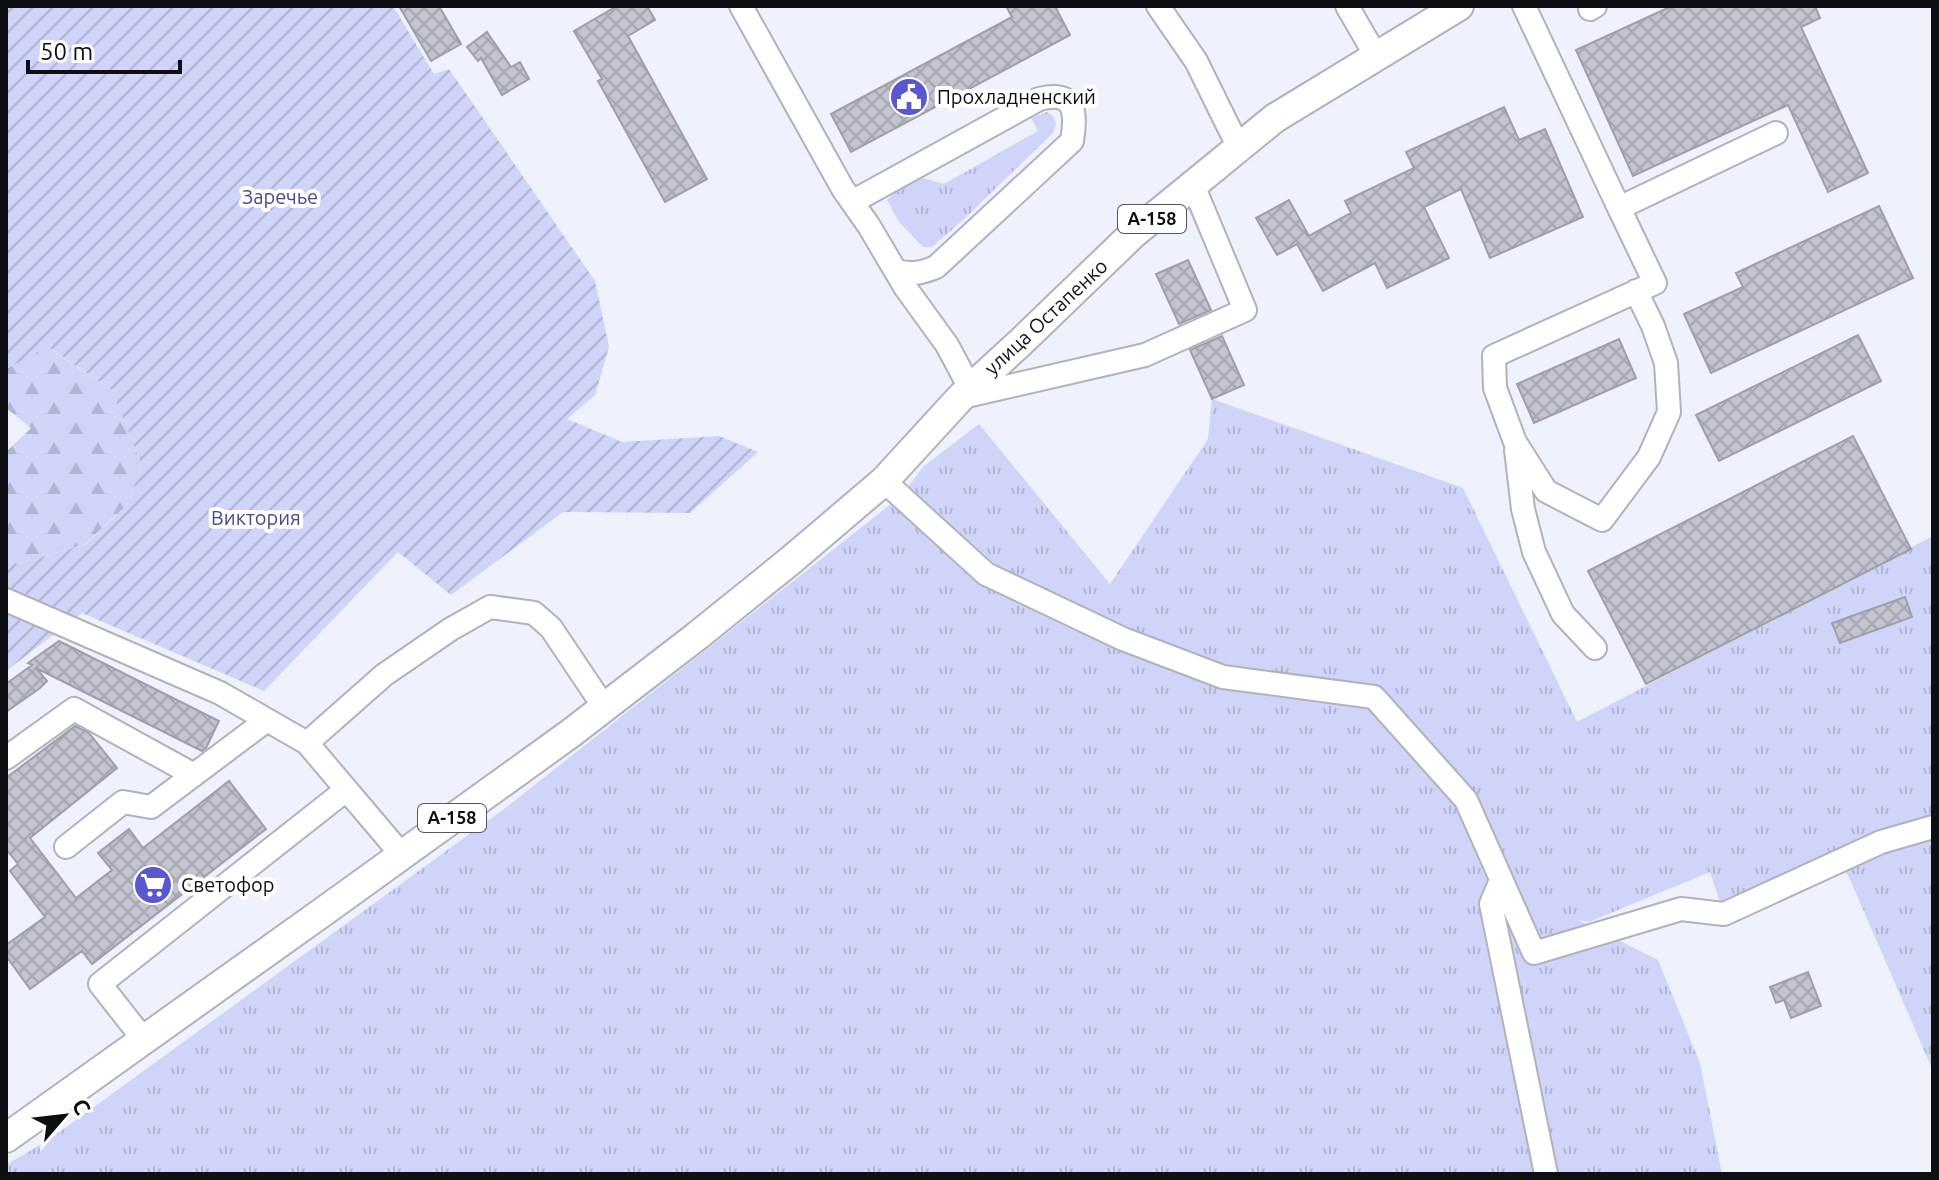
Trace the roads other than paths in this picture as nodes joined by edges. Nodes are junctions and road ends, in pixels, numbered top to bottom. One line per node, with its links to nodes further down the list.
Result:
1 (741, 6): 10 (lane)
2 (1158, 6): 8 (lane)
3 (1347, 6): 6 (lane)
4 (1459, 6): 6 (main road, улица Остапенко / А-158)
5 (1524, 6): 11 (lane)
6 (1376, 56): 8 (main road, улица Остапенко / А-158)
7 (1776, 133): 11 (lane)
8 (1239, 148): 9 (main road, улица Остапенко / А-158)
9 (1193, 185): 14 (main road, улица Остапенко / А-158); 14 (lane)
10 (852, 202): 12 (lane); 12 (lane)
11 (1619, 208): 13 (lane)
12 (896, 271): 14 (lane)
13 (1636, 291): 15 (lane); 15 (lane)
14 (966, 392): 16 (main road, улица Остапенко / А-158)
15 (1515, 442): 18 (lane)
16 (884, 481): 19 (main road, А-158); 28 (lane)
17 (6, 600): 20 (lane)
18 (1595, 648)
19 (604, 707): 21 (lane); 27 (main road, А-158)
20 (267, 720): 21 (lane); 23 (lane)
21 (307, 743): 24 (lane)
22 (6, 758): 23 (lane)
23 (194, 775): 26 (lane)
24 (346, 790): 27 (lane); 29 (lane)
25 (1933, 827): 28 (lane)
26 (66, 847)
27 (401, 854): 29 (main road, А-158)
28 (1501, 880): 31 (lane)
29 (144, 1040): 30 (main road, А-158)
30 (6, 1138)
31 (1546, 1174)

